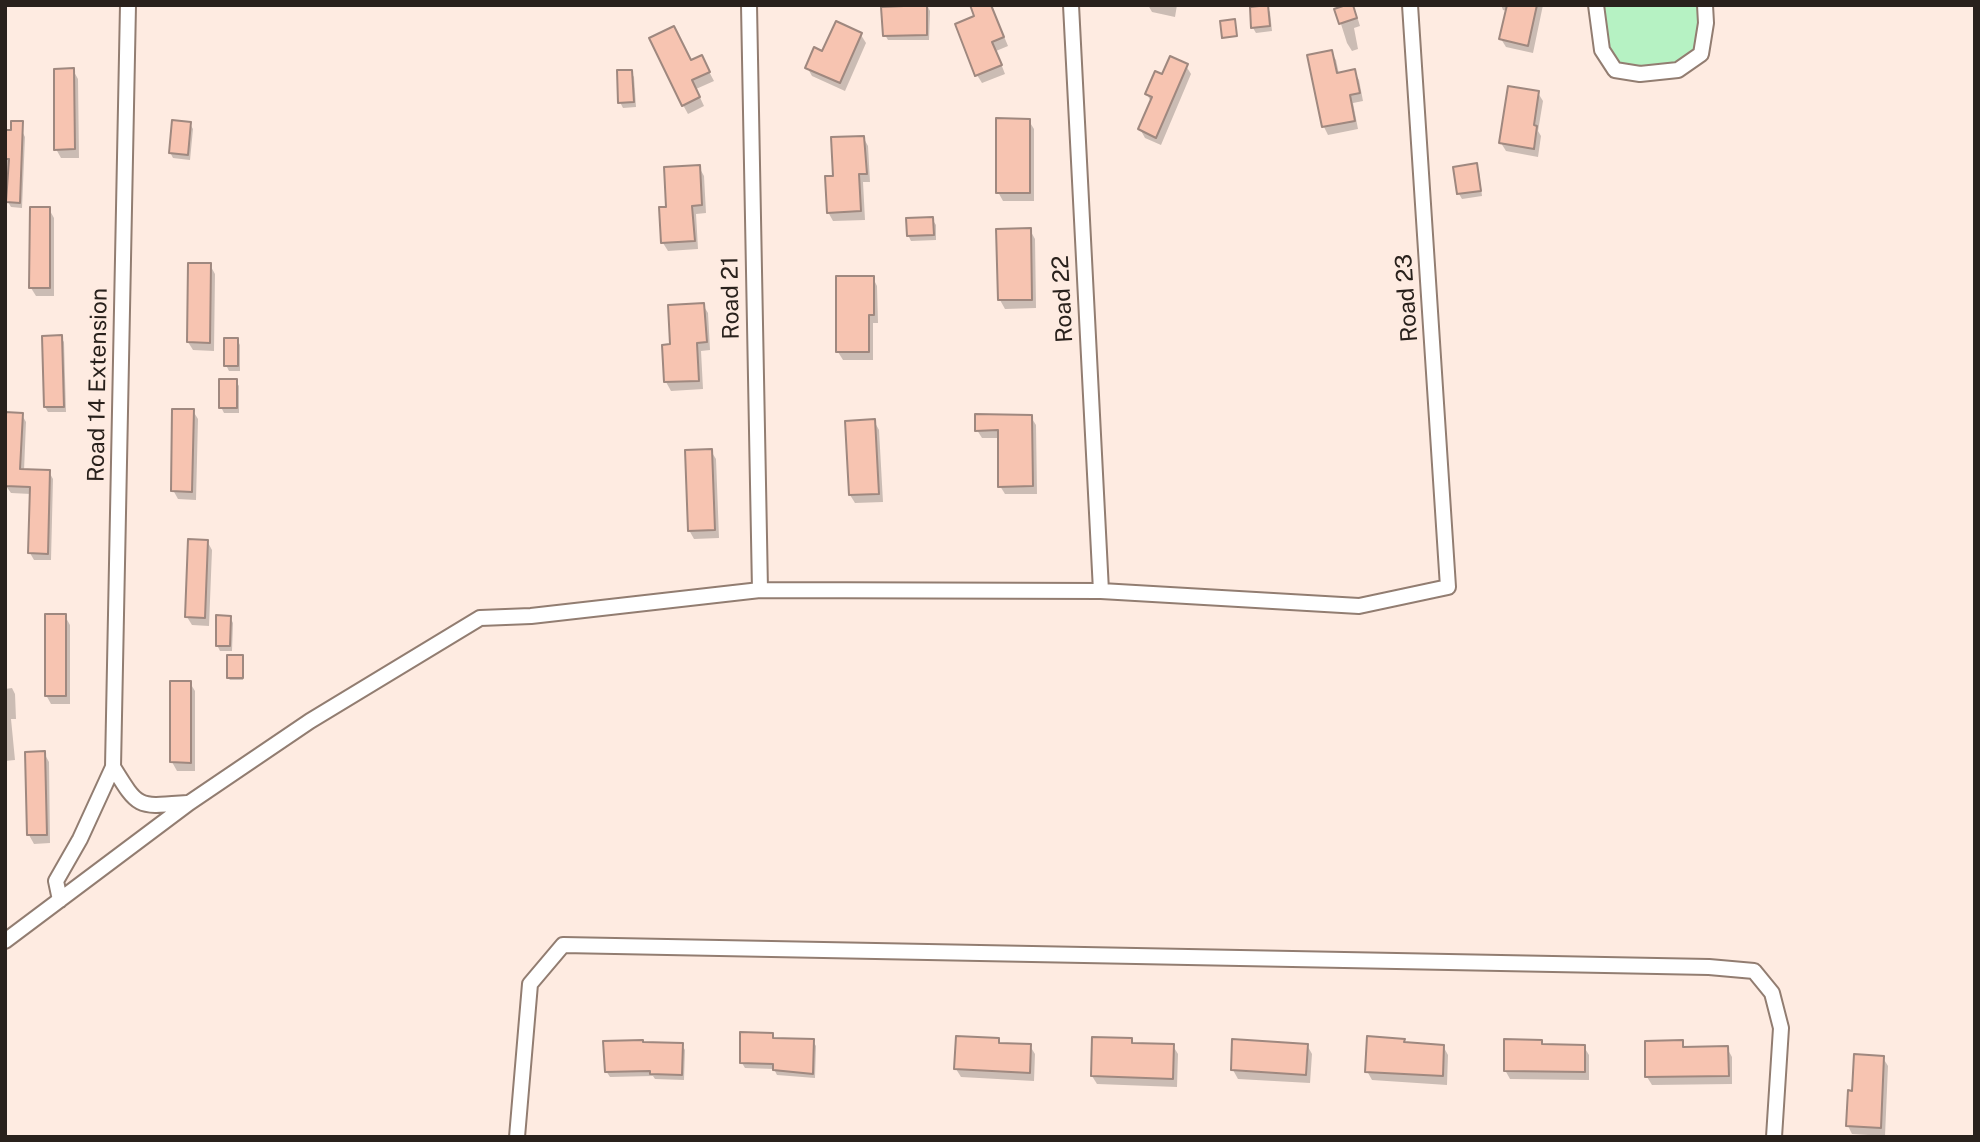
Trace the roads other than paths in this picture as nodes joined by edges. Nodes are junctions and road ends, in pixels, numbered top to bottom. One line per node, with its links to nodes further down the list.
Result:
1 (128, 5): 9 (street, Road 14 Extension)
2 (748, 5): 7 (street, Road 21)
3 (1071, 5): 8 (street, Road 22)
4 (1410, 5): 8 (street, Road 23)
5 (1596, 5): 6 (street)
6 (1705, 5)
7 (760, 590): 8 (street); 10 (street)
8 (1101, 590)
9 (113, 767): 10 (street); 11 (street)
10 (188, 803): 11 (street)
11 (60, 900): 12 (street)
12 (5, 941)
13 (517, 1137): 14 (street)
14 (1774, 1137)

